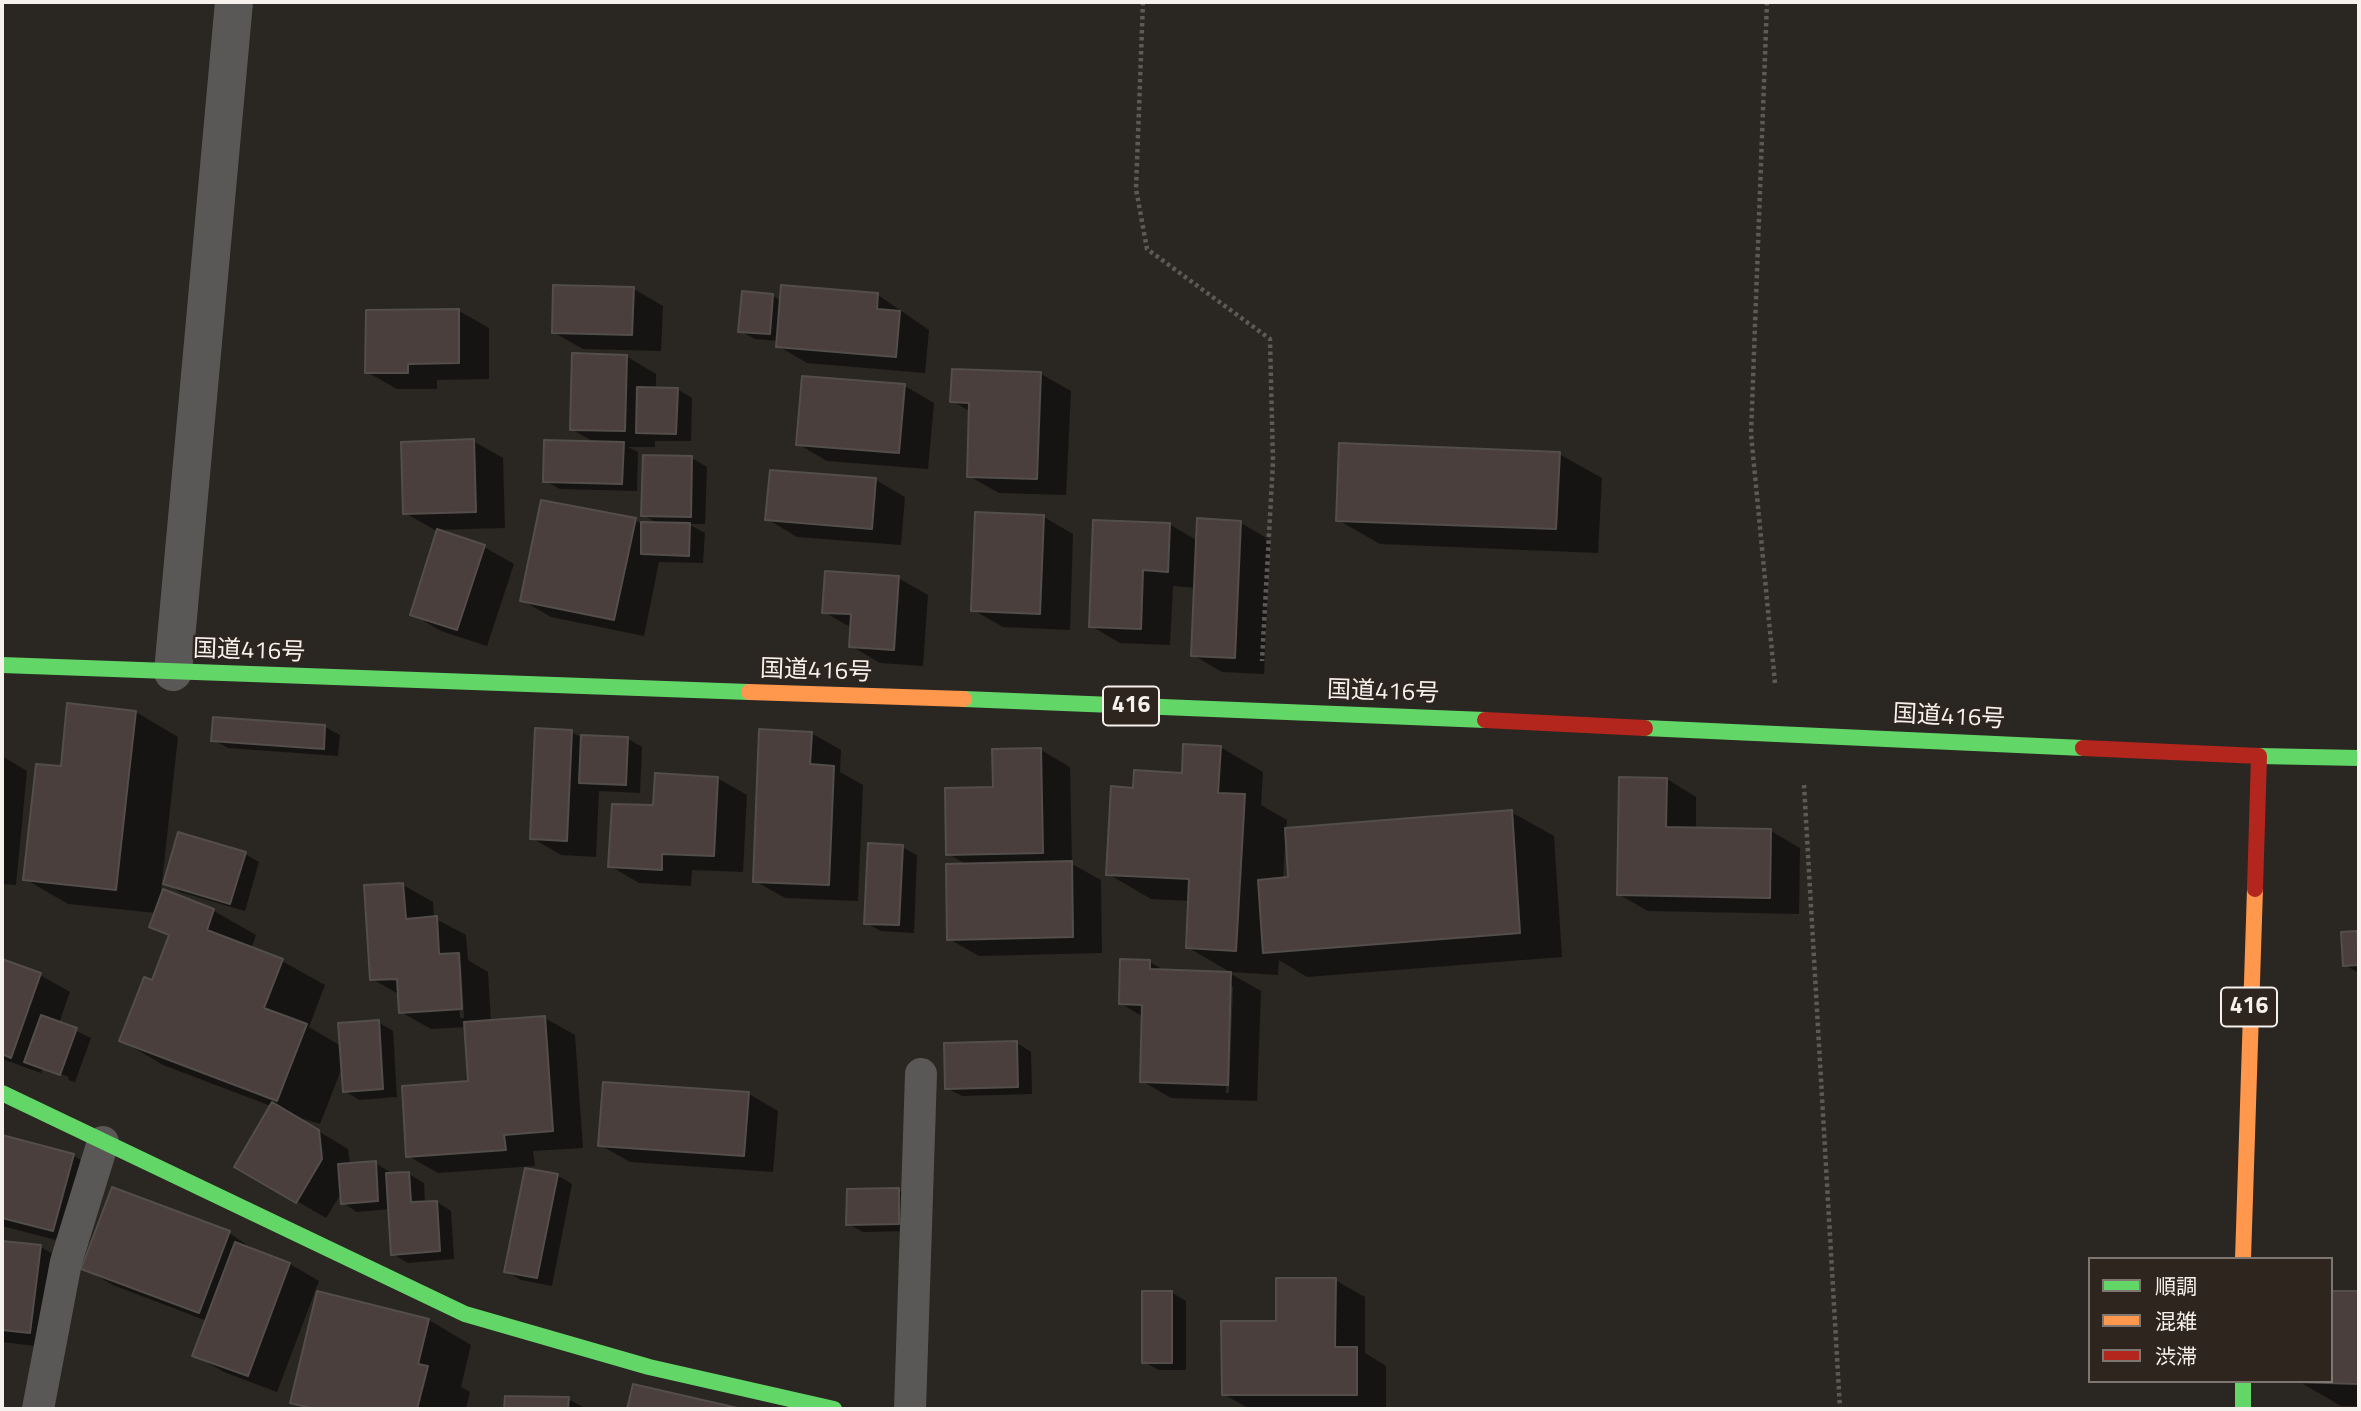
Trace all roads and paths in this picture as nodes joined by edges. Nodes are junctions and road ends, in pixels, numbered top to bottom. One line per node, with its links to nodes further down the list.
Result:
1 (234, 2): 5 (street)
2 (1143, 2): 6 (path)
3 (1767, 2): 7 (path)
4 (2, 665): 5 (main road, 国道416号 / 416)
5 (173, 672): 6 (main road, 国道416号 / 416)
6 (1259, 710): 7 (main road, 国道416号 / 416)
7 (1775, 732): 8 (main road, 国道416号 / 416)
8 (1801, 734): 9 (main road, 国道416号 / 416); 19 (path)
9 (2259, 756): 10 (main road, 国道416号); 14 (main road, 416)
10 (2359, 758)
11 (921, 1074): 18 (lane)
12 (2, 1093): 13 (main road)
13 (103, 1142): 16 (lane); 17 (main road)
14 (2244, 1257)
15 (2243, 1383): 20 (main road)
16 (38, 1409)
17 (834, 1409)
18 (910, 1409)
19 (1840, 1409)
20 (2243, 1409)

